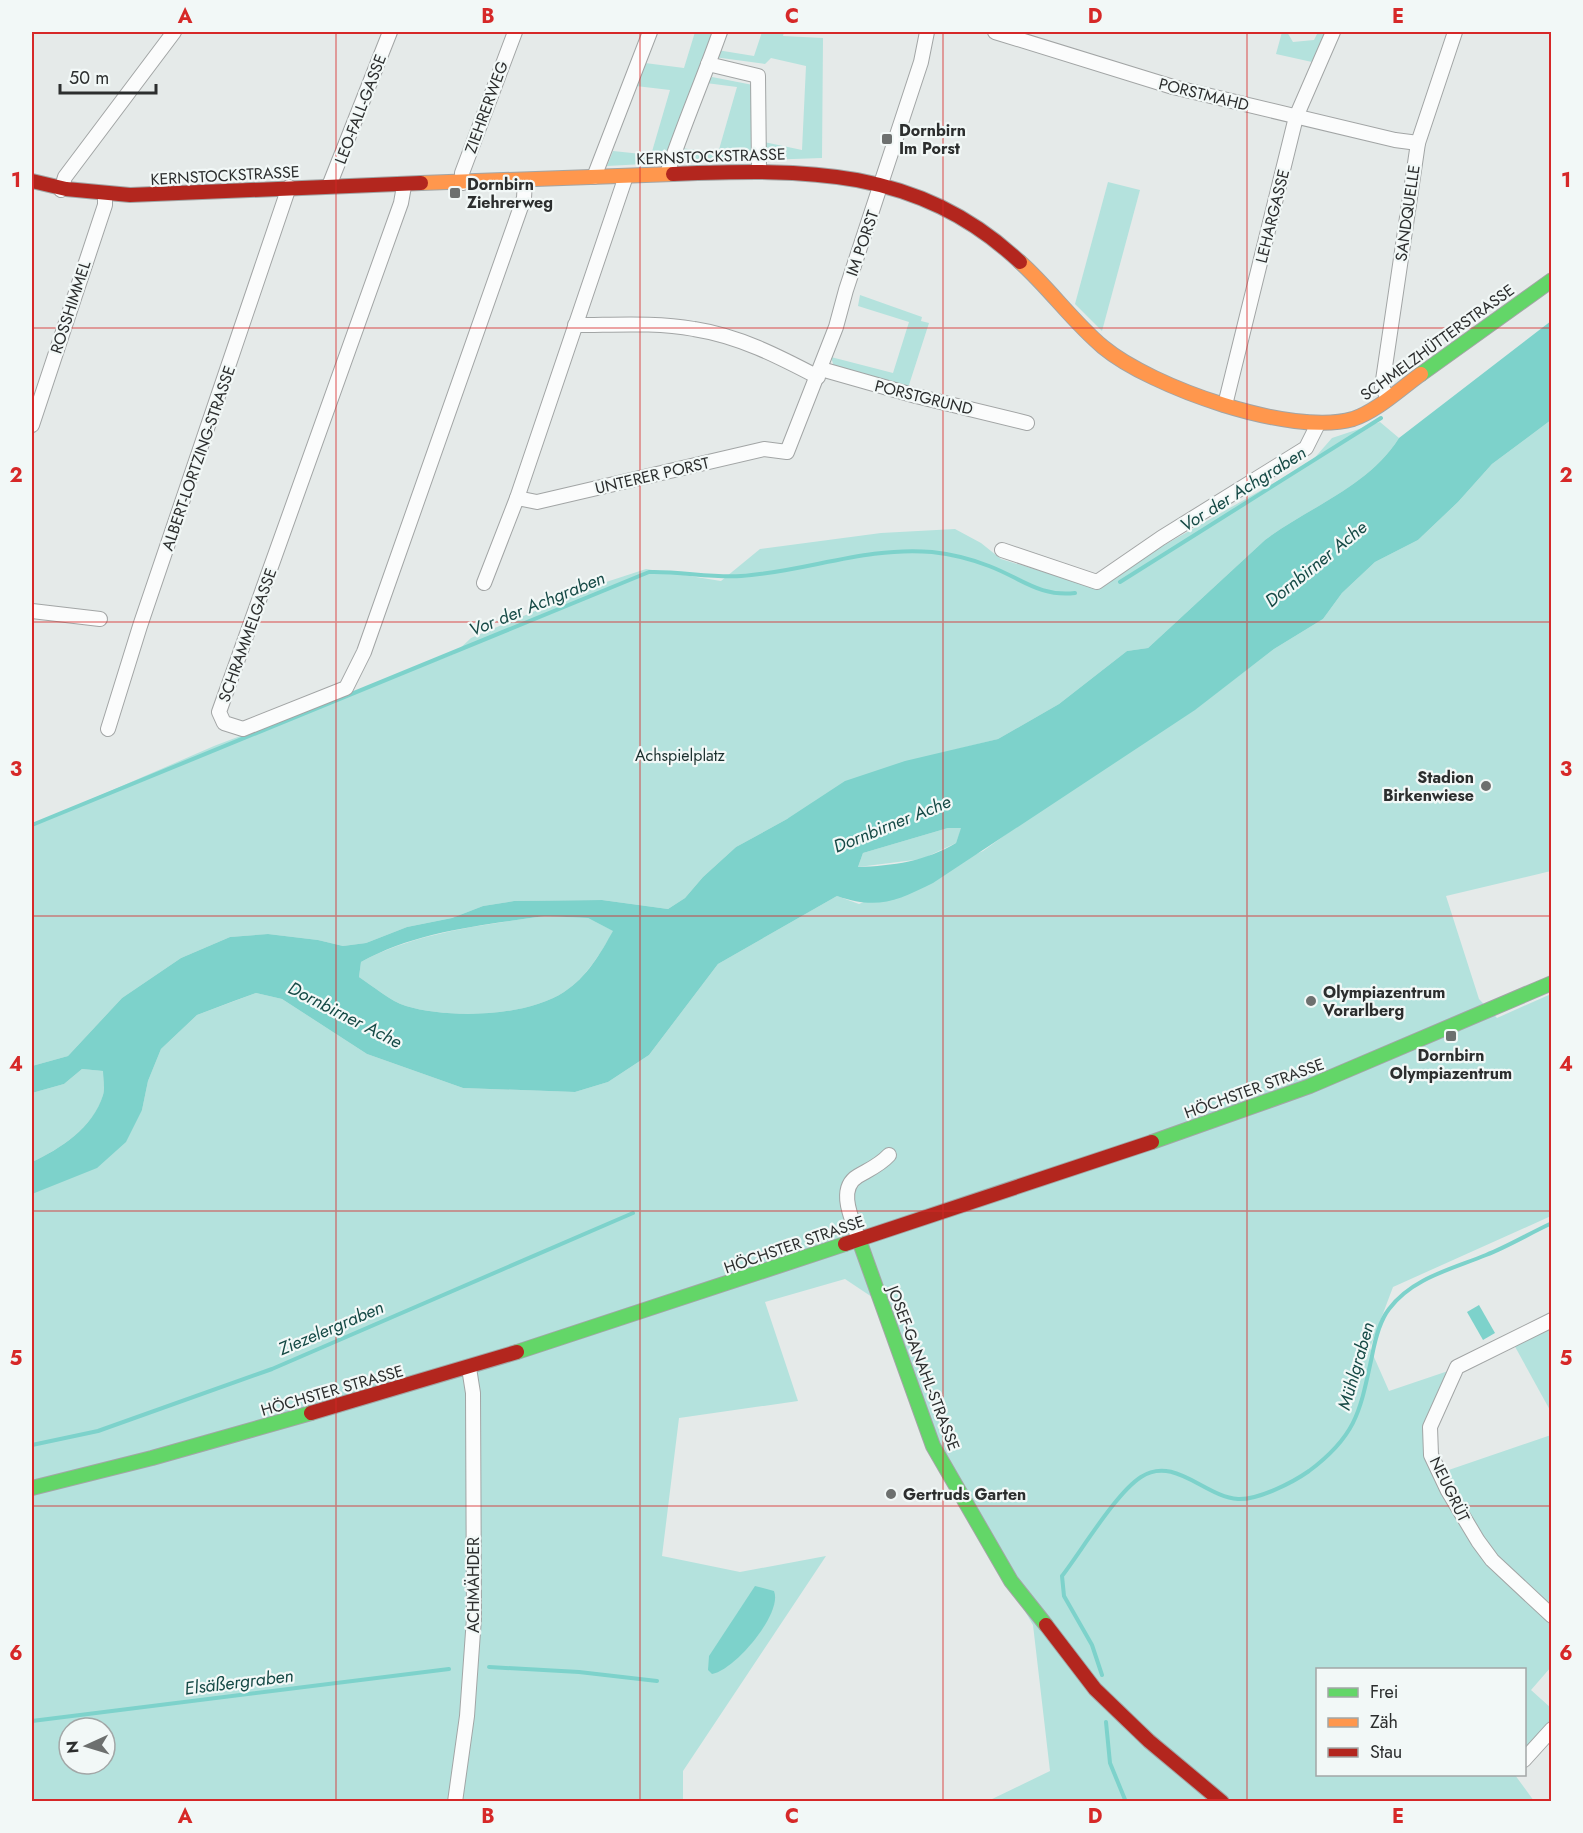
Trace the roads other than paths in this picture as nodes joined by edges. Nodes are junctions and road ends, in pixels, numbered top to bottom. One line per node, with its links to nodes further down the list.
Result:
1 (174, 32): 24 (street)
2 (390, 32): 21 (street, LEO-FALL-GASSE)
3 (514, 32): 20 (street, ZIEHRERWEG)
4 (650, 32): 16 (street)
5 (720, 32): 10 (street)
6 (927, 32): 19 (street, IM PORST)
7 (995, 32): 11 (street, PORSTMAHD)
8 (1333, 32): 11 (street, LEHARGASSE)
9 (1455, 32): 12 (street, SANDQUELLE)
10 (708, 64): 13 (street); 14 (street)
11 (1296, 117): 12 (street, PORSTMAHD); 30 (street, LEHARGASSE)
12 (1418, 143): 29 (street, SANDQUELLE)
13 (759, 171): 14 (street, KERNSTOCKSTRASSE); 19 (street, KERNSTOCKSTRASSE)
14 (667, 174): 15 (street, KERNSTOCKSTRASSE)
15 (626, 176): 16 (street, KERNSTOCKSTRASSE); 27 (street)
16 (594, 177): 17 (street, KERNSTOCKSTRASSE)
17 (525, 180): 20 (street, KERNSTOCKSTRASSE); 22 (street, SCHRAMMELGASSE)
18 (32, 181): 24 (street, KERNSTOCKSTRASSE)
19 (883, 182): 28 (street, IM PORST); 30 (street, KERNSTOCKSTRASSE)
20 (463, 183): 22 (street, KERNSTOCKSTRASSE)
21 (329, 186): 22 (street, KERNSTOCKSTRASSE); 23 (street, KERNSTOCKSTRASSE)
22 (404, 186)
23 (290, 187): 25 (street, KERNSTOCKSTRASSE); 40 (street, ALBERT-LORTZING-STRASSE)
24 (61, 190): 25 (street, KERNSTOCKSTRASSE)
25 (105, 196): 31 (street, ROSSHIMMEL)
26 (1551, 280): 29 (street, SCHMELZHÜTTERSTRASSE)
27 (575, 325): 28 (street); 35 (street)
28 (819, 373): 32 (street, PORSTGRUND); 34 (street, IM PORST)
29 (1388, 398): 33 (street, SCHMELZHÜTTERSTRASSE)
30 (1226, 405): 33 (street, KERNSTOCKSTRASSE)
31 (32, 419)
32 (1027, 423)
33 (1318, 424): 36 (street)
34 (787, 452): 35 (street, UNTERER PORST)
35 (517, 498): 37 (street)
36 (1002, 550)
37 (484, 583)
38 (32, 611): 39 (street)
39 (100, 620)
40 (108, 729)
41 (1551, 983): 43 (street, HÖCHSTER STRASSE)
42 (889, 1155): 43 (street)
43 (859, 1240): 45 (street, HÖCHSTER STRASSE); 51 (street, JOSEF-GANAHL-STRASSE)
44 (1551, 1320): 47 (street, NEUGRÜT)
45 (469, 1368): 46 (street, HÖCHSTER STRASSE); 50 (street, ACHMÄHDER)
46 (32, 1488)
47 (1551, 1616)
48 (1551, 1729): 49 (street)
49 (1526, 1758)
50 (455, 1802)
51 (1222, 1802)

